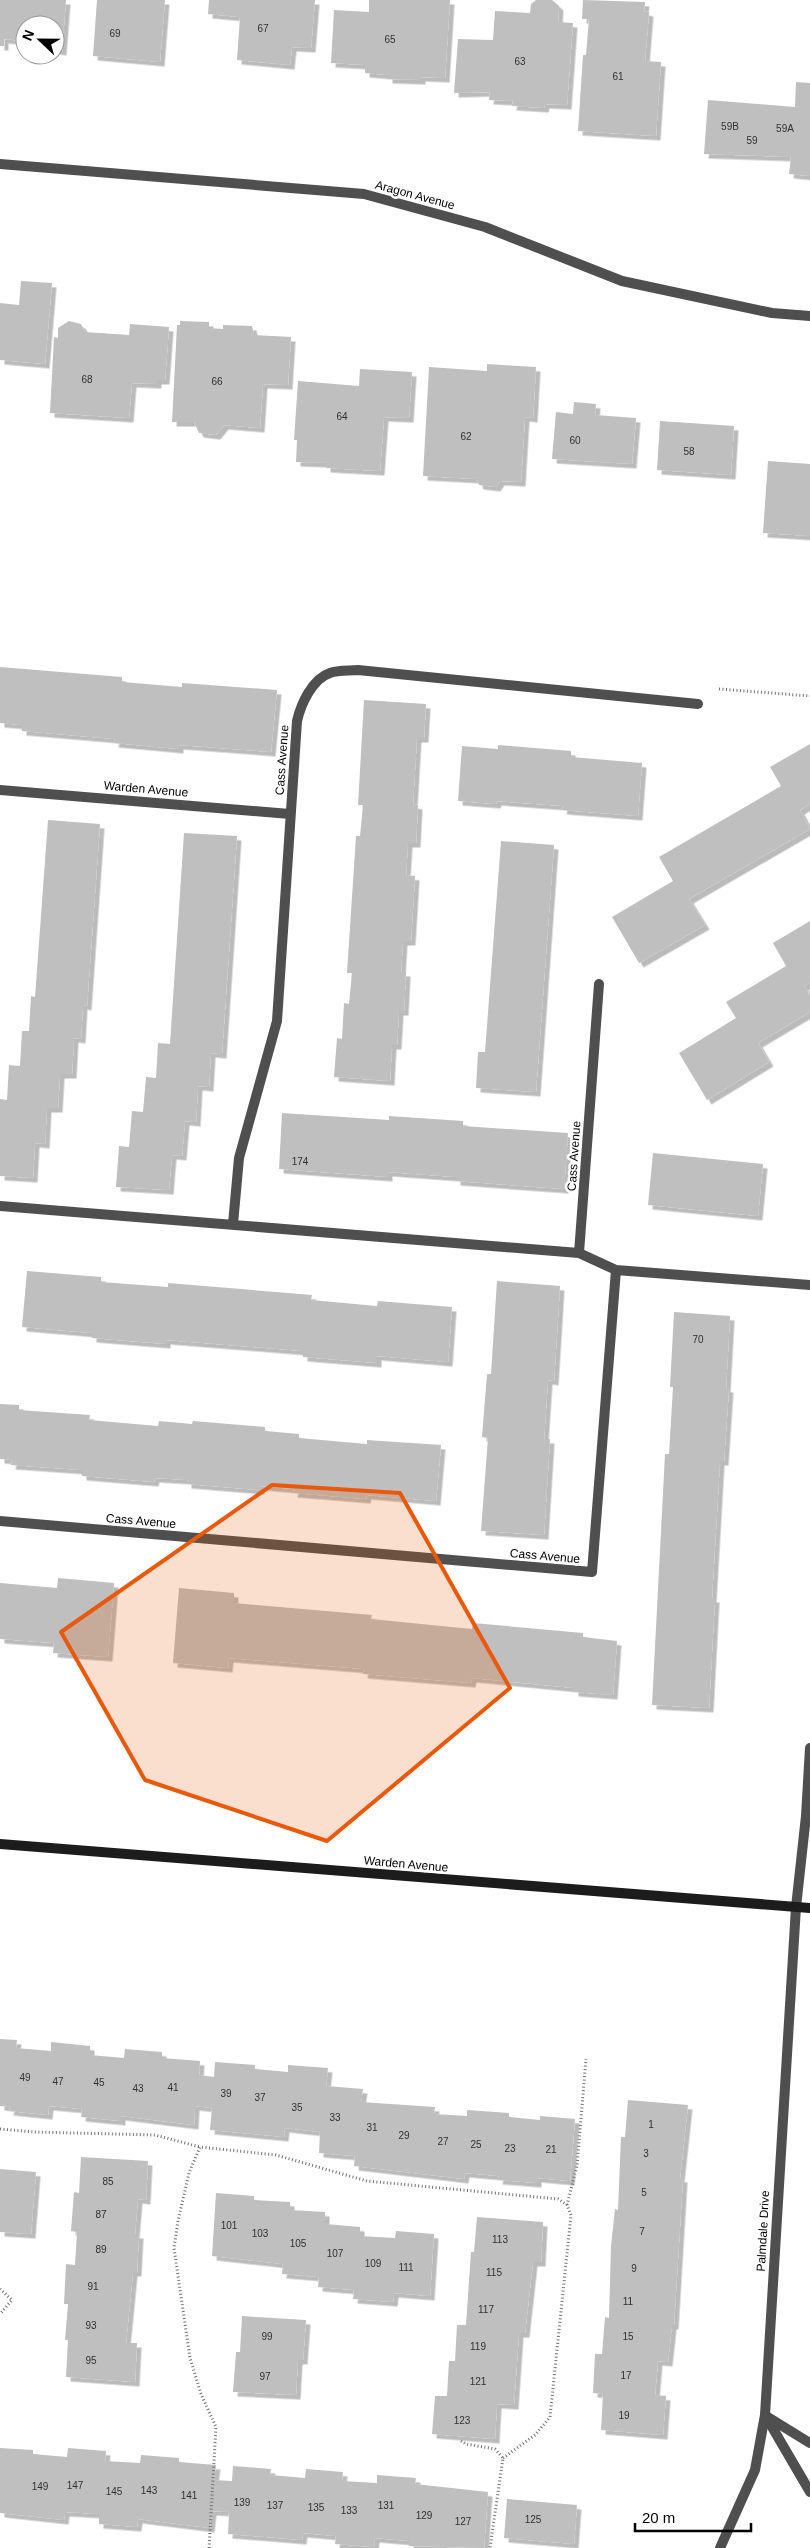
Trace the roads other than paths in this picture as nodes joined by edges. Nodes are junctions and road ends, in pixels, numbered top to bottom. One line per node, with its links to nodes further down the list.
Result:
1 (0, 164): 2 (street, Aragon Avenue)
2 (810, 316)
3 (698, 704): 5 (street, Cass Avenue)
4 (0, 790): 5 (street, Warden Avenue)
5 (290, 814): 8 (street, Cass Avenue)
6 (599, 984): 9 (street, Cass Avenue)
7 (0, 1206): 8 (street)
8 (233, 1224): 9 (street)
9 (579, 1253): 10 (street)
10 (616, 1270): 11 (street); 12 (street, Cass Avenue)
11 (810, 1285)
12 (0, 1521)
13 (810, 1748): 15 (street)
14 (0, 1844): 15 (main road, Warden Avenue)
15 (796, 1907): 16 (main road, Warden Avenue); 17 (street, Palmdale Drive)
16 (810, 1908)
17 (764, 2414): 18 (street); 19 (street); 20 (street, Palmdale Drive)
18 (810, 2443)
19 (810, 2492)
20 (720, 2548)

